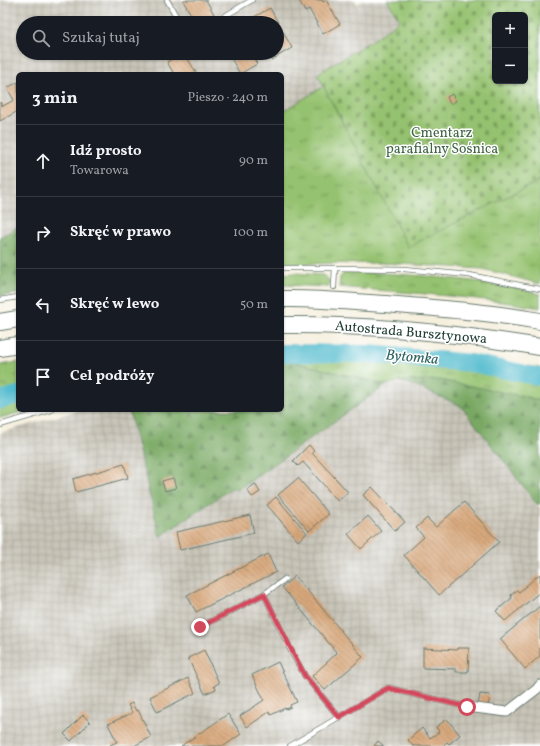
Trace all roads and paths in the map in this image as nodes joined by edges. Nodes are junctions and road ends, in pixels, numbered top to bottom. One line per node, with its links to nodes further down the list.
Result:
1 (167, 0): 3 (lane)
2 (252, 0): 4 (lane)
3 (176, 16)
4 (225, 16)
5 (284, 268): 6 (lane)
6 (335, 268): 7 (lane); 8 (lane)
7 (334, 287)
8 (540, 289)
9 (16, 297): 11 (lane)
10 (284, 299): 13 (highway, Autostrada Bursztynowa)
11 (0, 300)
12 (16, 319): 14 (highway)
13 (540, 321)
14 (0, 322)
15 (284, 325): 17 (highway, Autostrada Bursztynowa)
16 (16, 345): 18 (highway)
17 (540, 347)
18 (0, 348)
19 (44, 412): 20 (lane)
20 (0, 424)
21 (284, 579): 22 (lane)
22 (264, 594): 23 (lane); 26 (lane)
23 (200, 627)
24 (540, 685): 25 (street)
25 (467, 707): 26 (lane)
26 (339, 717): 27 (lane)
27 (290, 746)

